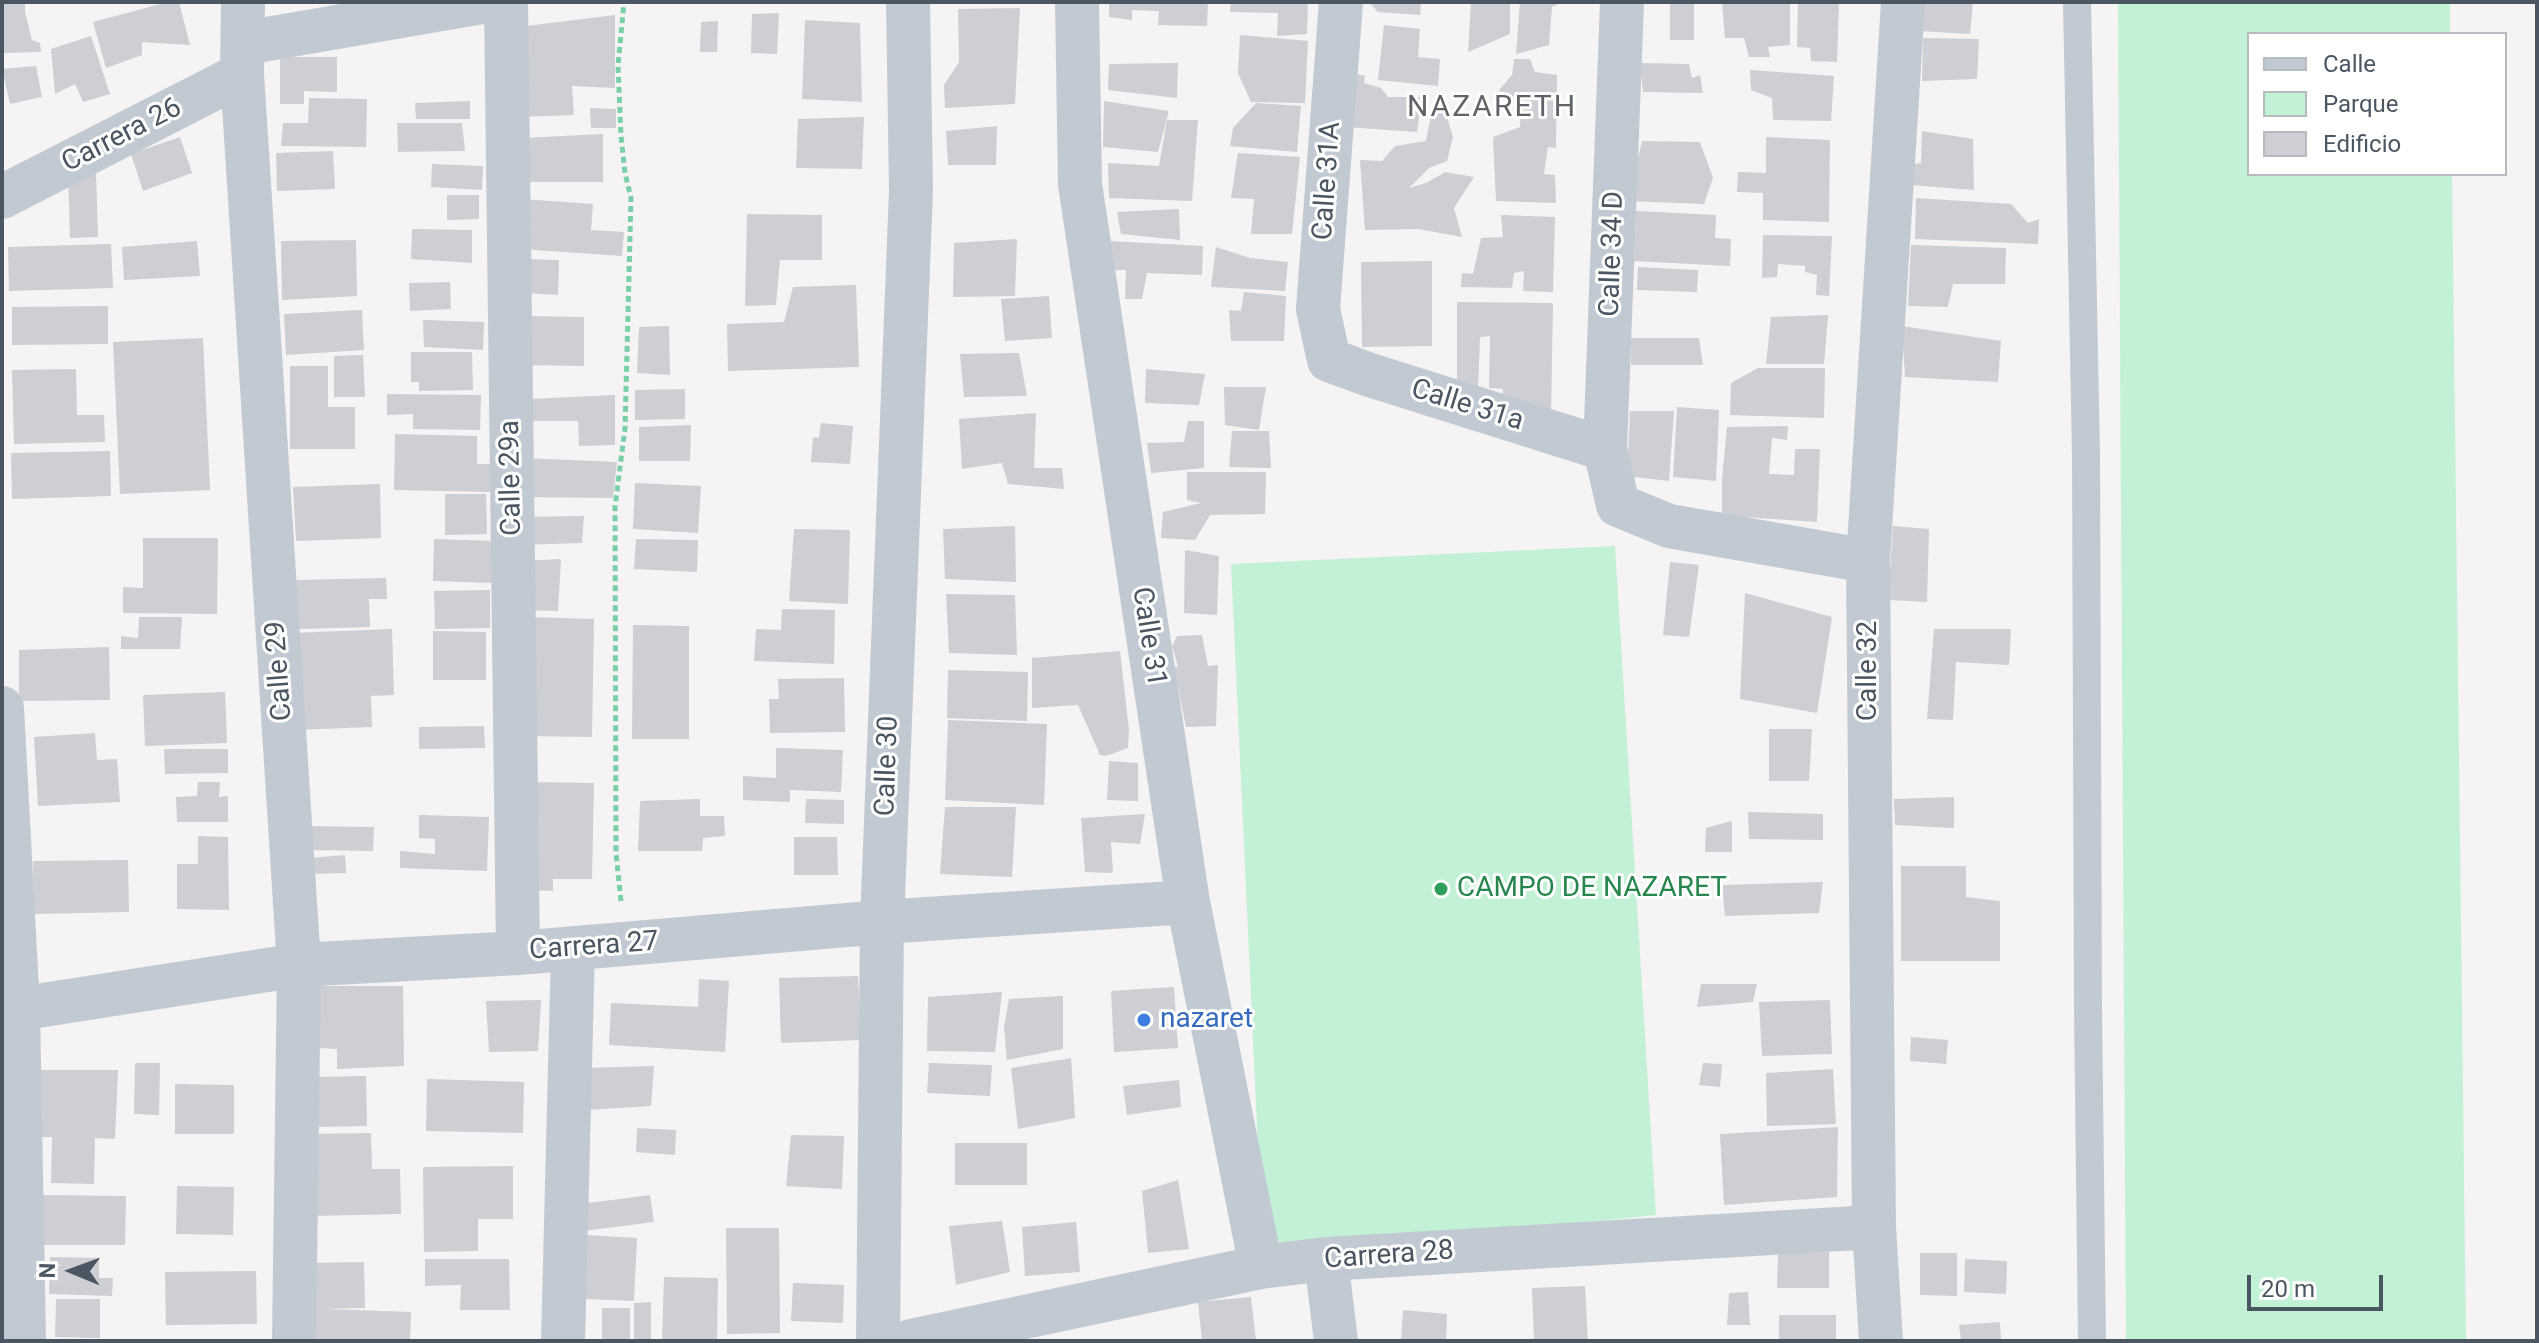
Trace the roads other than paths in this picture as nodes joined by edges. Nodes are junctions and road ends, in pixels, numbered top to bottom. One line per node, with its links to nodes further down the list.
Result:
1 (482, 2): 9 (street, Carrera 26)
2 (506, 2): 18 (street, Calle 29a)
3 (908, 2): 16 (street, Calle 30)
4 (1077, 2): 15 (street, Calle 31)
5 (1341, 2): 11 (street, Calle 31A)
6 (1622, 2): 12 (street, Calle 34 D)
7 (1903, 2): 13 (street, Calle 32)
8 (2077, 2): 31 (lane)
9 (243, 39): 10 (street, Carrera 26); 19 (street, Calle 29)
10 (2, 197)
11 (1329, 360): 12 (street, Calle 31a)
12 (1605, 449): 13 (street, Calle 34 D)
13 (1868, 561): 21 (street, Calle 32)
14 (2, 708): 20 (street)
15 (1188, 902): 16 (street, Carrera 27); 23 (street, Calle 31)
16 (882, 922): 17 (street, Carrera 27); 27 (street, Calle 30)
17 (573, 949): 18 (street, Carrera 27); 26 (street)
18 (518, 953): 19 (street, Carrera 27)
19 (299, 965): 20 (street, Carrera 27); 25 (street, Calle 29)
20 (10, 1010): 24 (street)
21 (1874, 1227): 22 (street, Carrera 28); 30 (street, Calle 32)
22 (1326, 1259): 23 (street, Carrera 28); 29 (street)
23 (1261, 1267): 28 (street, Carrera 28)
24 (24, 1341)
25 (294, 1341)
26 (563, 1341)
27 (878, 1341)
28 (911, 1341)
29 (1336, 1341)
30 (1881, 1341)
31 (2092, 1341)

